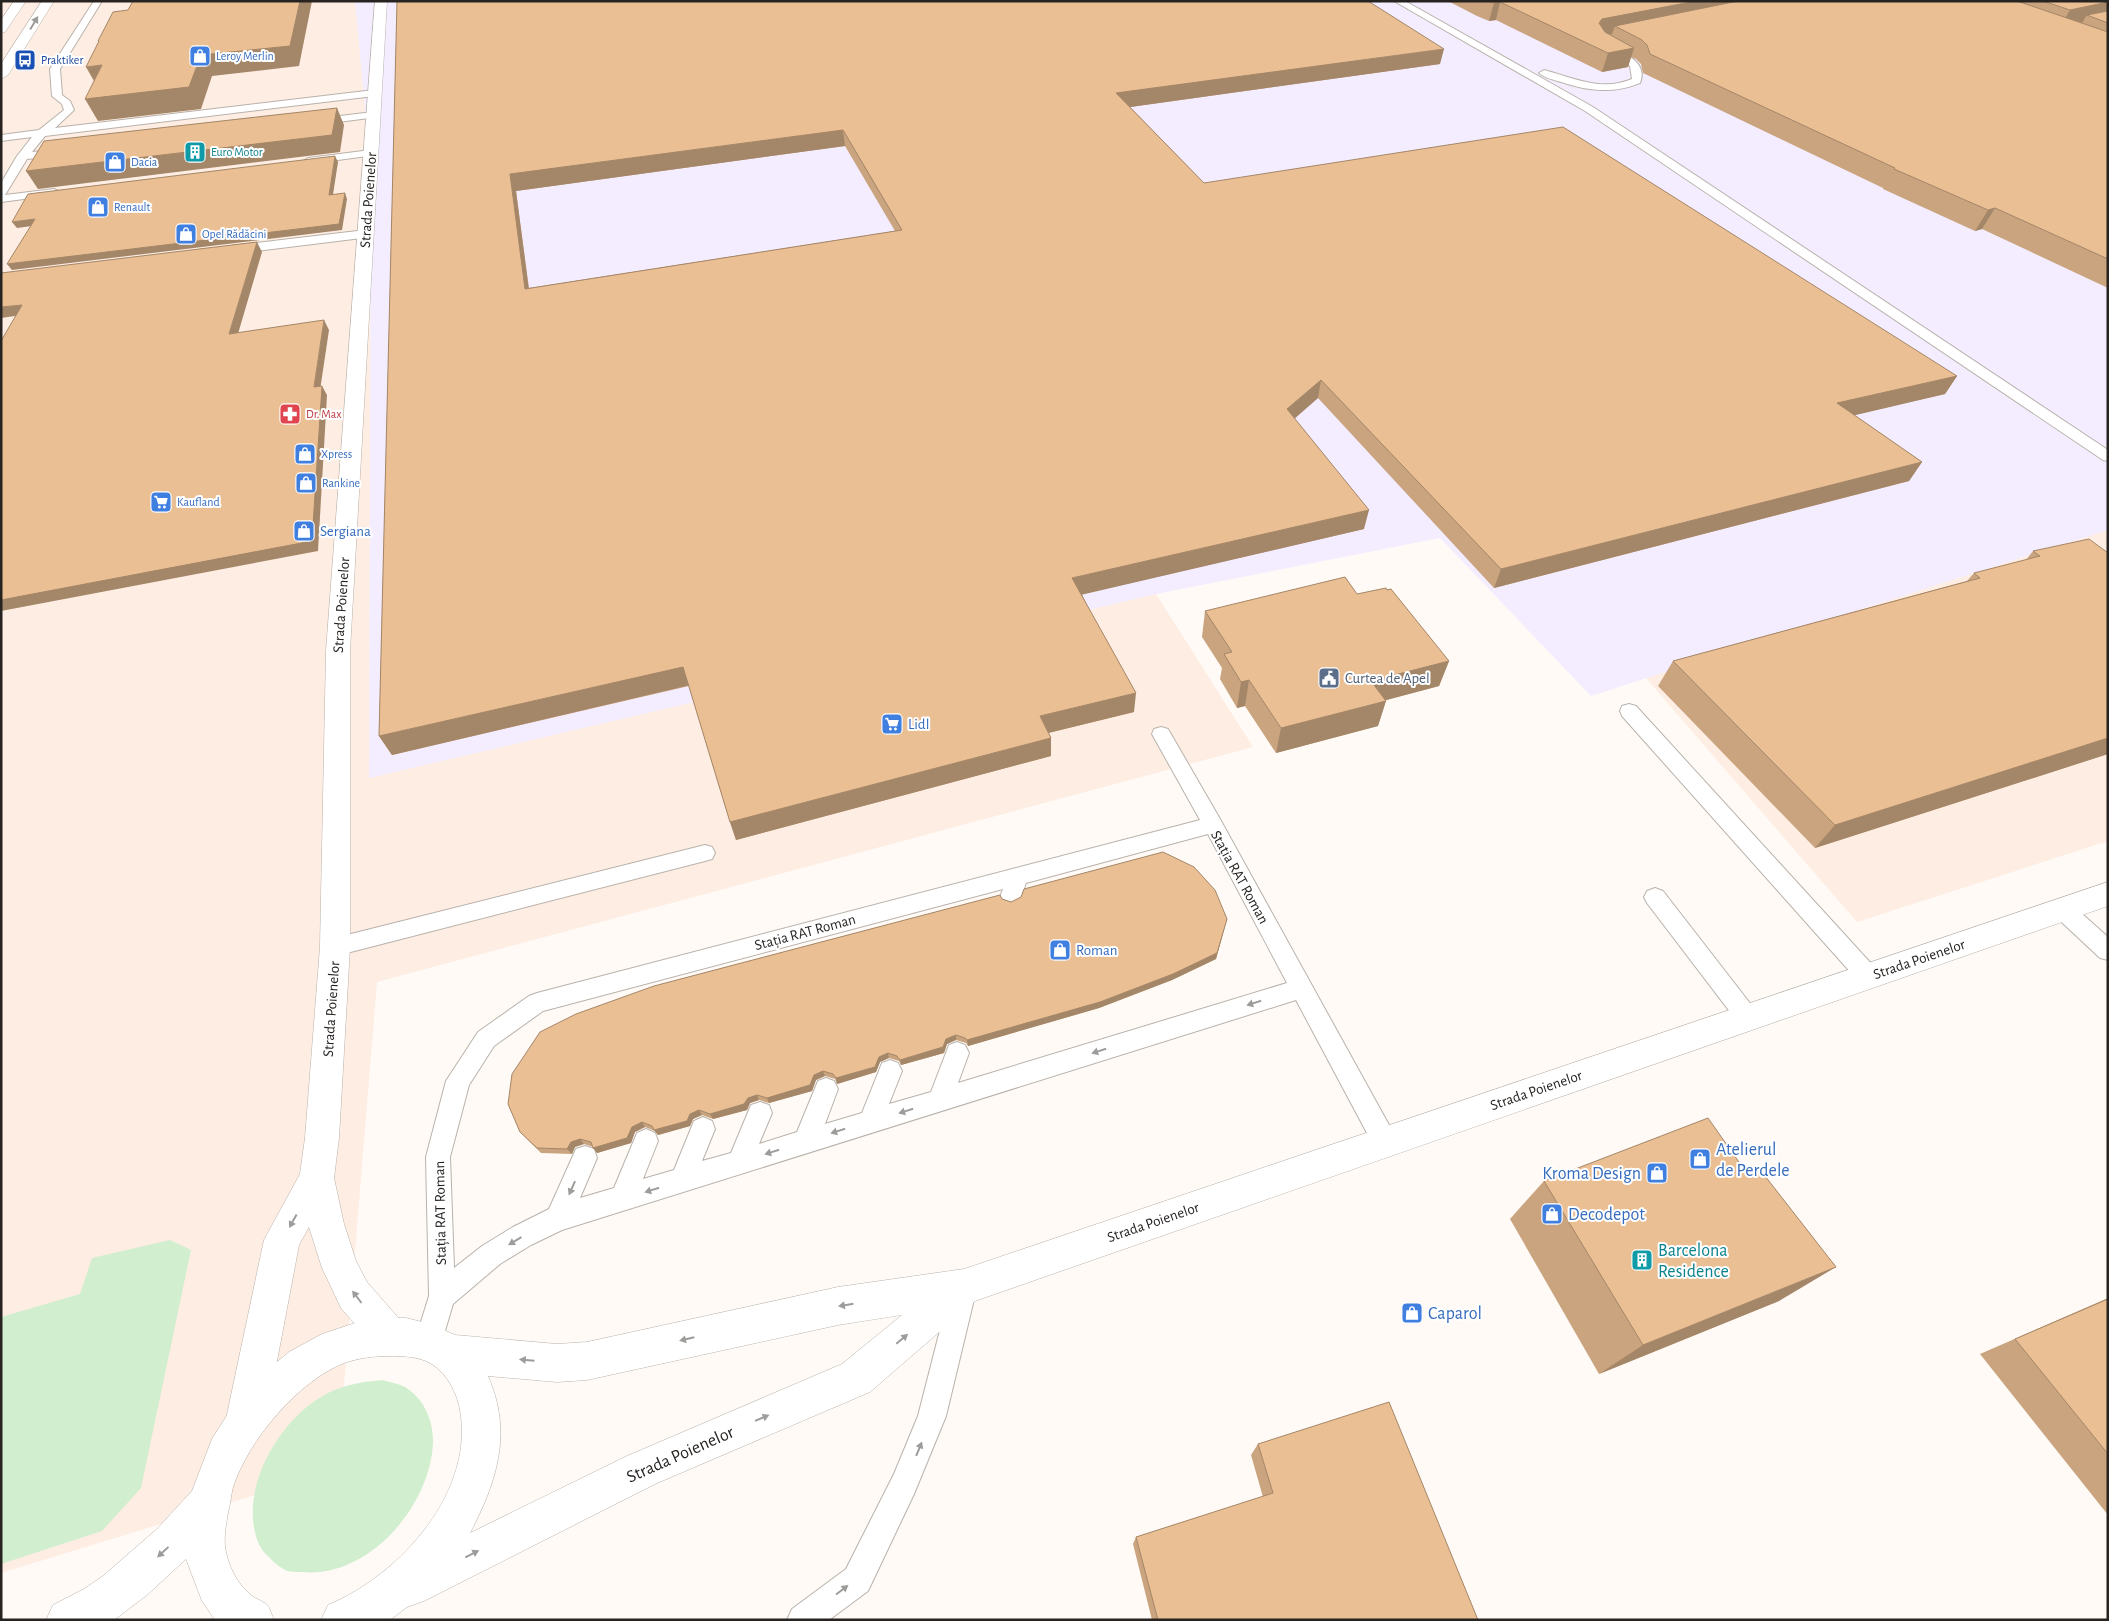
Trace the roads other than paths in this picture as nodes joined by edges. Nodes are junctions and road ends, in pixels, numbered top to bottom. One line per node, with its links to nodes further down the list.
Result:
1 (20, 1): 6 (street)
2 (48, 1): 9 (street, one-way to 2)
3 (98, 1): 13 (lane)
4 (381, 1): 10 (street, Strada Poienelor)
5 (1398, 1): 8 (lane)
6 (1, 29)
7 (1610, 39): 8 (lane)
8 (1503, 59): 24 (lane)
9 (1, 75)
10 (374, 93): 11 (street, Strada Poienelor); 13 (lane)
11 (373, 115): 12 (lane); 16 (street, Strada Poienelor)
12 (306, 123)
13 (42, 133): 14 (lane); 17 (lane)
14 (1, 138)
15 (71, 150): 17 (lane)
16 (372, 153): 18 (lane); 22 (street, Strada Poienelor)
17 (22, 156): 20 (lane)
18 (295, 162)
19 (70, 190): 21 (lane)
20 (1, 193)
21 (1, 198)
22 (366, 234): 23 (lane); 34 (street, Strada Poienelor)
23 (218, 252)
24 (2108, 457)
25 (1629, 711): 36 (lane)
26 (1161, 734): 27 (lane)
27 (1213, 825): 29 (lane, Stația RAT Roman); 37 (lane, Stația RAT Roman)
28 (705, 853): 34 (lane)
29 (1018, 876): 31 (lane); 56 (lane, Stația RAT Roman)
30 (2108, 894): 33 (street, Strada Poienelor)
31 (1011, 897)
32 (1655, 897): 38 (lane)
33 (2062, 910): 35 (lane); 36 (street, Strada Poienelor)
34 (335, 948): 51 (street, Strada Poienelor)
35 (2108, 951)
36 (1869, 976): 38 (street, Strada Poienelor)
37 (1301, 989): 42 (lane, Stația RAT Roman, one-way to 42); 48 (lane, Stația RAT Roman)
38 (1748, 1018): 48 (street, Strada Poienelor)
39 (957, 1053): 42 (lane)
40 (890, 1071): 44 (lane)
41 (826, 1089): 46 (lane)
42 (940, 1100): 44 (lane, Stația RAT Roman, one-way to 44)
43 (760, 1113): 50 (lane)
44 (871, 1121): 46 (lane, Stația RAT Roman, one-way to 46)
45 (703, 1129): 52 (lane)
46 (806, 1141): 50 (lane, Stația RAT Roman, one-way to 50)
47 (646, 1142): 53 (lane)
48 (1386, 1142): 55 (street, Strada Poienelor)
49 (585, 1158): 54 (lane, one-way to 54)
50 (739, 1162): 52 (lane, Stația RAT Roman)
51 (317, 1178): 57 (street, Strada Poienelor, one-way to 51); 59 (street, Strada Poienelor, one-way to 59)
52 (682, 1180): 53 (lane, Stația RAT Roman, one-way to 53)
53 (622, 1199): 54 (lane, Stația RAT Roman)
54 (558, 1218): 56 (lane, Stația RAT Roman, one-way to 56)
55 (964, 1287): 58 (street, Strada Poienelor, one-way to 58); 61 (street, Strada Poienelor, one-way to 55); 64 (lane, one-way to 55)
56 (442, 1296): 58 (lane, Stația RAT Roman)
57 (388, 1334): 58 (street, Strada Poienelor); 59 (street)
58 (441, 1348): 61 (street)
59 (246, 1421): 60 (street)
60 (207, 1504): 62 (street, one-way to 62); 63 (street)
61 (355, 1615)
62 (68, 1620)
63 (252, 1620)
64 (804, 1620)

